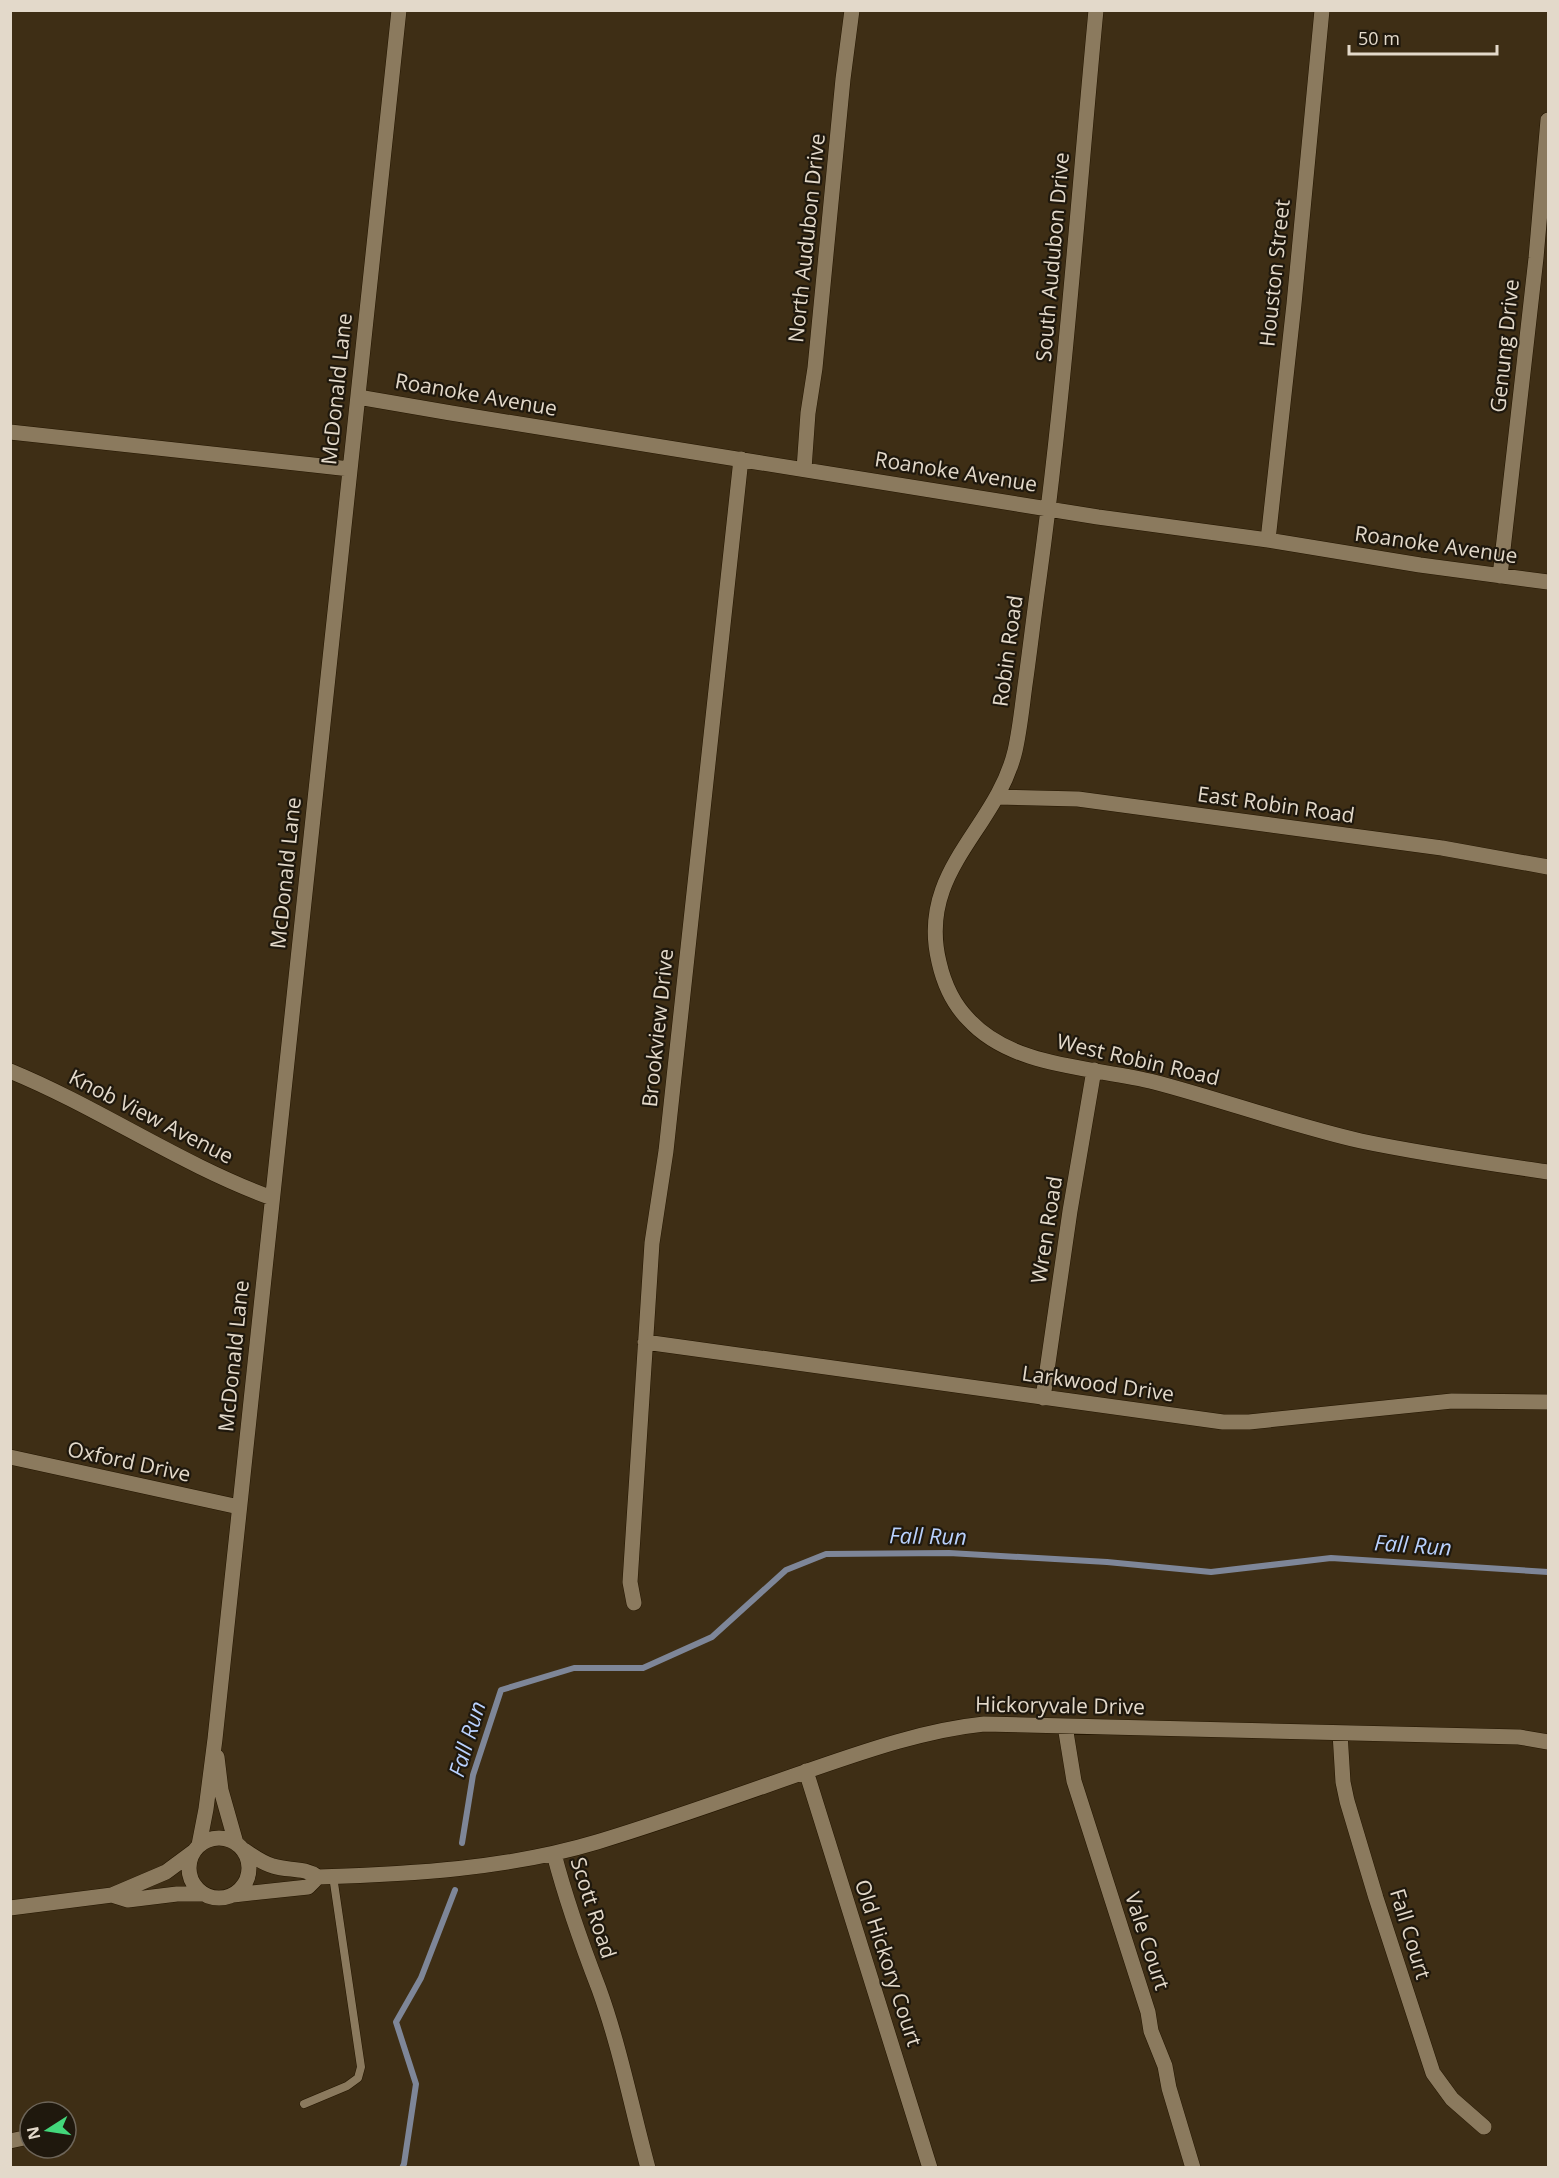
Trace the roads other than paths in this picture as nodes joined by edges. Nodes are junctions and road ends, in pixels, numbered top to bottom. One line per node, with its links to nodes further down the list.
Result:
1 (399, 10): 6 (street, McDonald Lane)
2 (852, 10): 9 (street, North Audubon Drive)
3 (1096, 10): 11 (street, South Audubon Drive)
4 (1322, 10): 12 (street, Houston Street)
5 (1548, 120): 13 (street, Genung Drive)
6 (358, 397): 8 (street, Roanoke Avenue); 10 (street, McDonald Lane)
7 (10, 432): 10 (street)
8 (741, 459): 9 (street, Roanoke Avenue); 21 (street, Brookview Drive)
9 (804, 469): 11 (street, Roanoke Avenue)
10 (350, 470): 20 (street, McDonald Lane)
11 (1049, 508): 12 (street, Roanoke Avenue); 15 (street, Robin Road)
12 (1268, 540): 13 (street, Roanoke Avenue)
13 (1500, 576): 14 (street, Roanoke Avenue)
14 (1548, 582)
15 (997, 797): 16 (street, East Robin Road); 17 (street, West Robin Road)
16 (1548, 867)
17 (1094, 1070): 19 (street, West Robin Road); 22 (street, Wren Road)
18 (10, 1071): 20 (street, Knob View Avenue)
19 (1548, 1172)
20 (272, 1198): 25 (street, McDonald Lane)
21 (645, 1342): 22 (street, Larkwood Drive); 26 (street, Brookview Drive)
22 (1043, 1398): 23 (street, Larkwood Drive)
23 (1548, 1402)
24 (10, 1457): 25 (street, Oxford Drive)
25 (239, 1507): 29 (street, McDonald Lane)
26 (634, 1603)
27 (1065, 1726): 28 (street, Hickoryvale Drive); 31 (street, Hickoryvale Drive); 44 (street, Vale Court)
28 (1340, 1732): 30 (street, Hickoryvale Drive); 41 (street, Fall Court)
29 (214, 1739): 32 (street, McDonald Lane); 33 (street, McDonald Lane)
30 (1548, 1742)
31 (806, 1771): 34 (street, Hickoryvale Drive); 43 (street, Old Hickory Court)
32 (240, 1847): 33 (street); 35 (street, Scott Road); 37 (street)
33 (196, 1849): 36 (street); 38 (street)
34 (554, 1854): 35 (street, Scott Road); 42 (street, Scott Road)
35 (326, 1877): 37 (street, Scott Road); 40 (lane)
36 (204, 1894): 37 (street); 38 (street)
37 (233, 1894)
38 (112, 1895): 39 (street)
39 (10, 1908)
40 (304, 2104)
41 (1484, 2127)
42 (648, 2168)
43 (930, 2168)
44 (1193, 2168)

